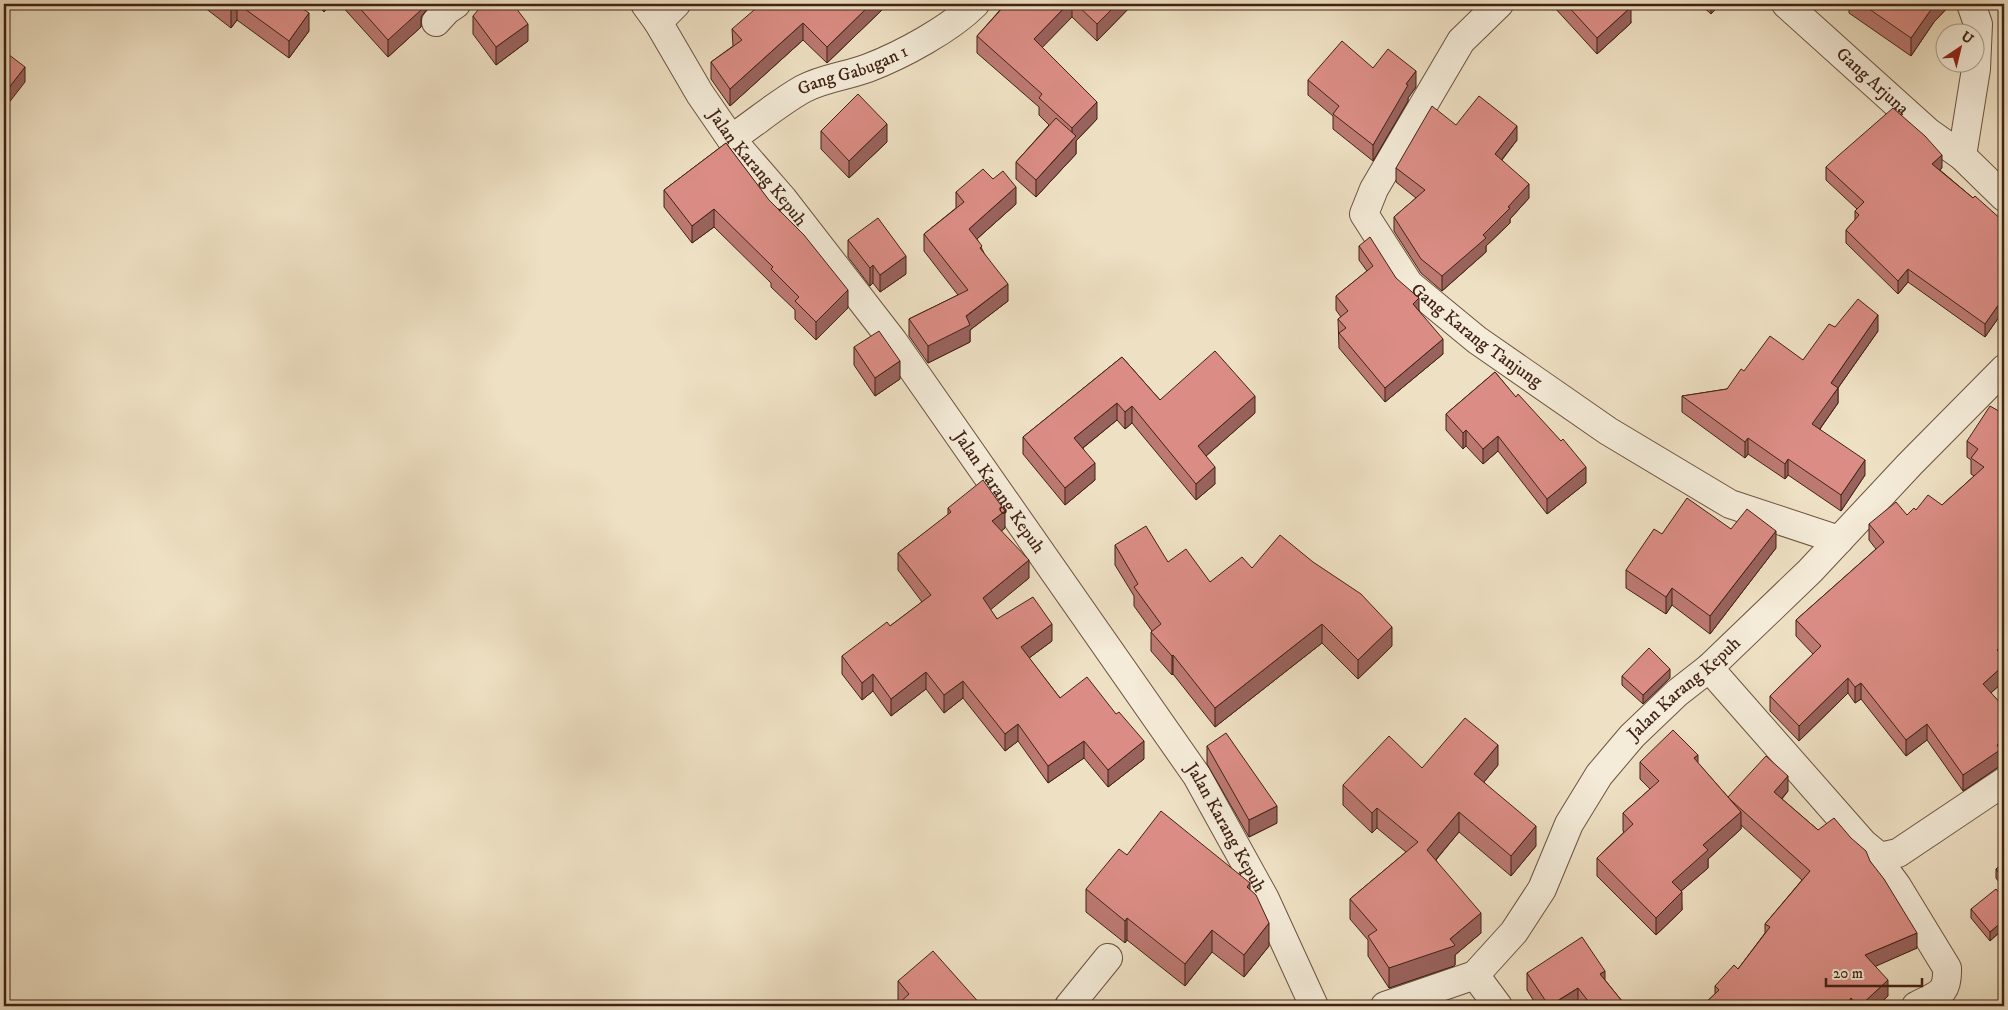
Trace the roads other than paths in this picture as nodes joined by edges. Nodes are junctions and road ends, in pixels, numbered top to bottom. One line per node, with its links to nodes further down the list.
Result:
1 (456, 4): 7 (street)
2 (975, 4): 8 (street, Gang Gabugan 1)
3 (1499, 4): 12 (street, Gang Karang Tanjung)
4 (1786, 4): 9 (street, Gang Arjuna)
5 (1971, 4): 9 (street)
6 (660, 10): 8 (street, Jalan Karang Kepuh)
7 (436, 22)
8 (731, 139): 19 (street, Jalan Karang Kepuh)
9 (1962, 156): 10 (street)
10 (2004, 197)
11 (2004, 369): 12 (street, Jalan Karang Kepuh)
12 (1839, 540): 13 (street, Jalan Karang Kepuh)
13 (1709, 668): 15 (street); 17 (street, Jalan Karang Kepuh)
14 (2004, 782): 15 (street)
15 (1880, 857): 22 (street)
16 (1108, 958): 18 (street)
17 (1475, 974): 20 (street, Jalan Karang Kepuh); 21 (street)
18 (1069, 1006)
19 (1314, 1006)
20 (1385, 1006)
21 (1498, 1006)
22 (1916, 1006)

